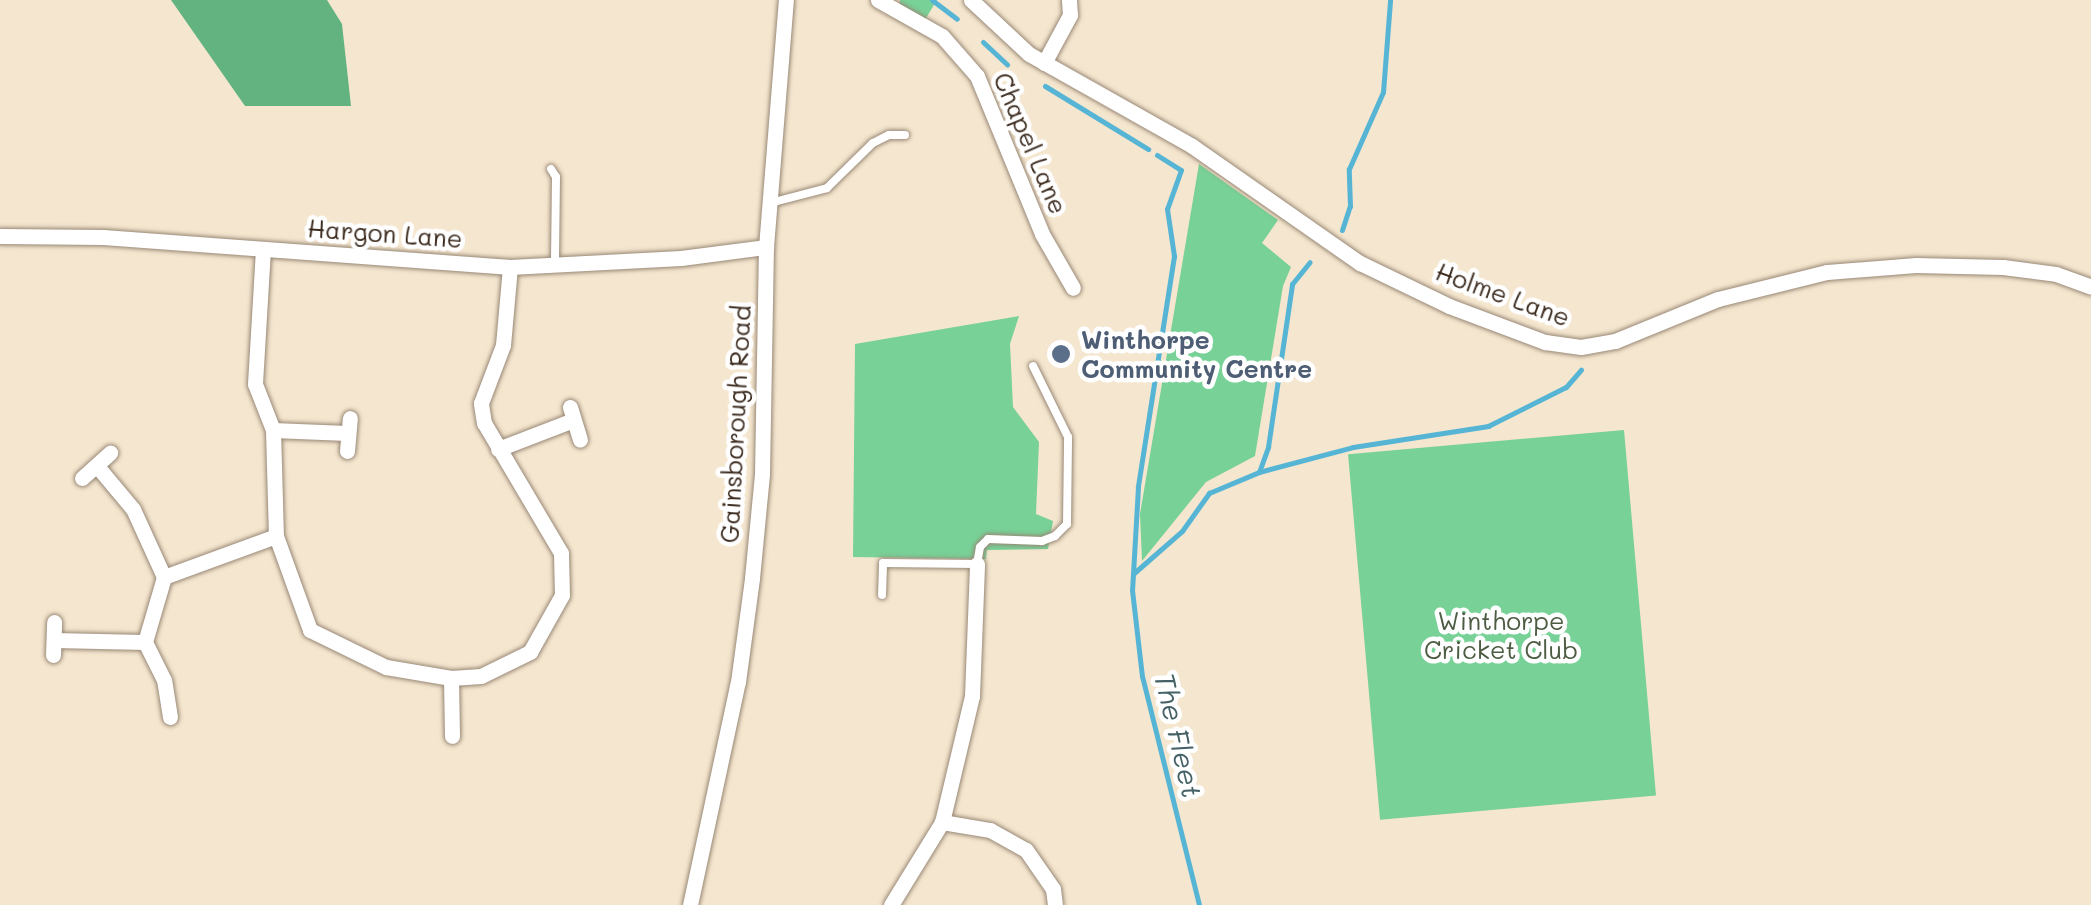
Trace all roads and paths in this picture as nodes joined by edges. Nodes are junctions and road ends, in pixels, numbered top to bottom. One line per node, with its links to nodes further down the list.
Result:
1 (786, 0): 8 (street, Gainsborough Road)
2 (878, 0): 15 (street, Chapel Lane)
3 (971, 0): 5 (street, Holme Lane)
4 (1069, 0): 5 (street)
5 (1044, 63): 14 (street, Holme Lane)
6 (905, 135): 8 (lane)
7 (551, 169): 12 (lane)
8 (770, 203): 10 (street, Gainsborough Road)
9 (0, 236): 11 (street, Hargon Lane)
10 (766, 247): 12 (street, Hargon Lane); 34 (street, Gainsborough Road)
11 (263, 249): 13 (street, Hargon Lane); 17 (street)
12 (555, 265): 13 (street, Hargon Lane)
13 (510, 267): 19 (street)
14 (2091, 287)
15 (1073, 288)
16 (1033, 366): 25 (lane)
17 (273, 430): 20 (street); 24 (street)
18 (580, 439): 19 (street)
19 (498, 449): 30 (street)
20 (347, 451)
21 (110, 453): 22 (street)
22 (97, 466): 23 (street); 26 (street)
23 (82, 478)
24 (276, 536): 26 (street); 30 (street)
25 (977, 564): 27 (lane); 33 (street)
26 (164, 576): 29 (street)
27 (882, 595)
28 (54, 622): 29 (street)
29 (145, 642): 31 (street)
30 (451, 678): 32 (street)
31 (170, 718)
32 (452, 736)
33 (942, 822): 35 (street); 36 (street)
34 (690, 905)
35 (891, 905)
36 (1055, 905)

